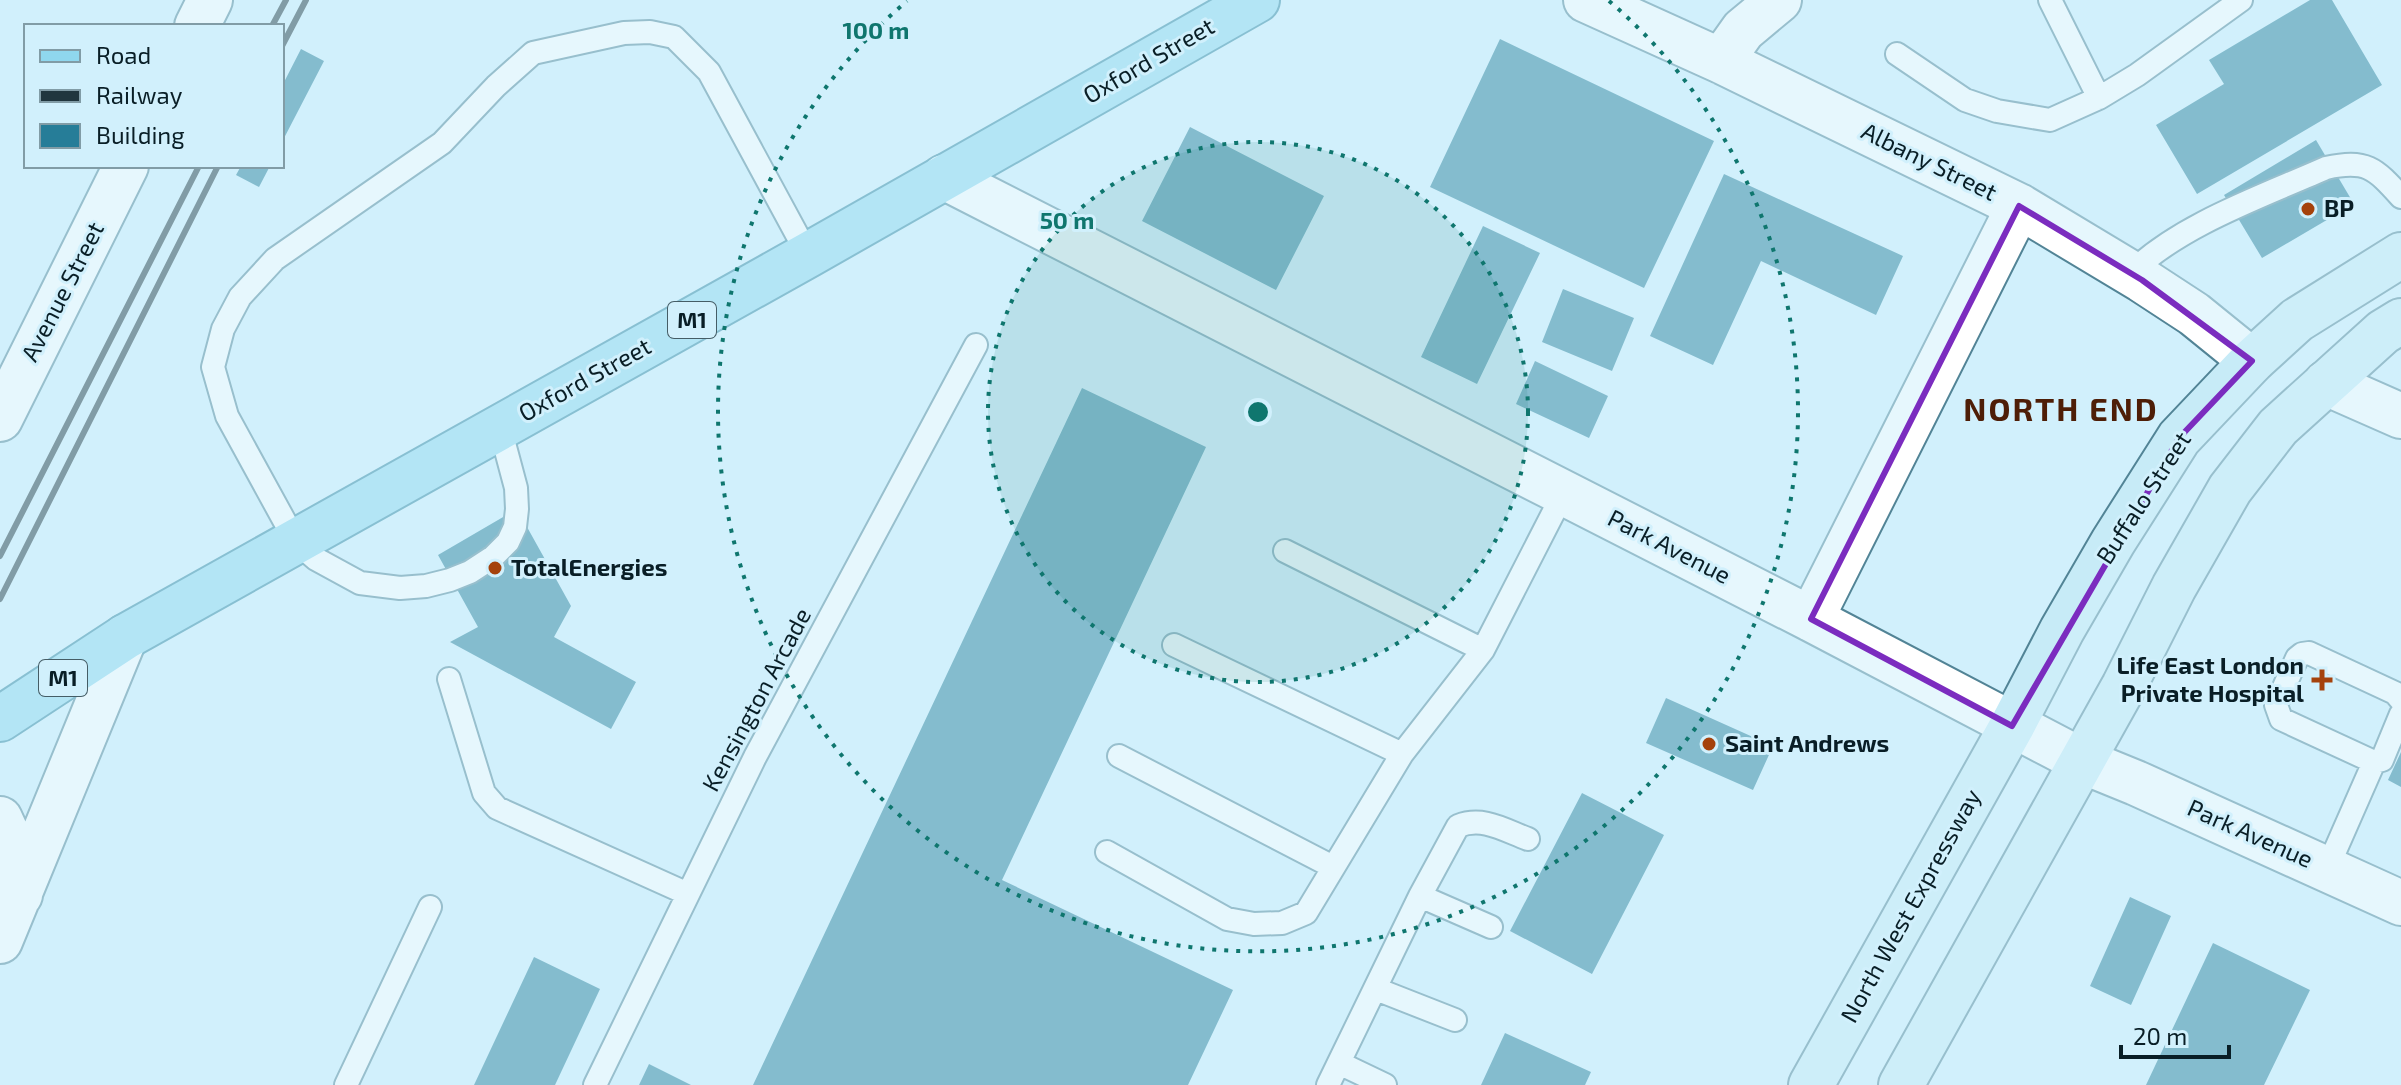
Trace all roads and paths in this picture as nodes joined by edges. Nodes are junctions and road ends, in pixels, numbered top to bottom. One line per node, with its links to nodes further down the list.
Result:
1 (210, 0): 7 (street)
2 (1257, 0): 12 (main road, Oxford Street / M1)
3 (1586, 0): 9 (street, Albany Street)
4 (1779, 0): 9 (street)
5 (2050, 0): 10 (lane)
6 (2241, 0): 10 (lane)
7 (198, 24)
8 (1897, 54): 10 (lane)
9 (1721, 61): 14 (street, Albany Street)
10 (2099, 98)
11 (125, 168): 23 (street, Avenue Street)
12 (944, 177): 15 (main road, Oxford Street / M1); 25 (street, Park Avenue)
13 (2401, 197): 17 (lane)
14 (2019, 206): 17 (street, Albany Street); 28 (street)
15 (808, 255): 24 (main road, Oxford Street / M1); 26 (lane)
16 (2401, 255): 20 (main road, Buffalo Street)
17 (2131, 273): 20 (street, Albany Street)
18 (2401, 321): 21 (main road)
19 (976, 345): 46 (lane, Kensington Arcade)
20 (2252, 361): 36 (main road, Buffalo Street)
21 (2326, 383): 22 (street); 39 (main road)
22 (2401, 416)
23 (0, 419)
24 (500, 428): 26 (main road, Oxford Street / M1); 26 (lane)
25 (1563, 494): 28 (street, Park Avenue); 31 (lane)
26 (296, 542): 29 (main road, Oxford Street / M1)
27 (1285, 551): 31 (lane)
28 (1811, 619): 36 (street, Park Avenue)
29 (125, 637): 35 (main road, Oxford Street / M1); 47 (street)
30 (1174, 645): 37 (lane)
31 (1483, 650): 37 (lane)
32 (449, 679): 46 (lane)
33 (2401, 700): 40 (lane)
34 (2401, 714): 40 (lane)
35 (0, 719)
36 (2012, 726): 39 (street, Park Avenue); 60 (main road, North West Expressway)
37 (1402, 754): 44 (lane)
38 (1119, 756): 44 (lane)
39 (2082, 761): 45 (street, Park Avenue); 61 (main road)
40 (2374, 762): 45 (lane)
41 (0, 819): 47 (street)
42 (1528, 839): 48 (lane)
43 (1107, 852): 44 (lane)
44 (1333, 867)
45 (2327, 869): 49 (street, Park Avenue)
46 (688, 894): 57 (lane, Kensington Arcade)
47 (20, 895): 52 (street)
48 (1420, 896): 51 (lane); 53 (lane)
49 (2401, 903)
50 (430, 907): 56 (lane)
51 (1491, 927)
52 (0, 941)
53 (1376, 989): 54 (lane); 55 (lane)
54 (1455, 1020)
55 (1339, 1063): 58 (lane); 59 (lane)
56 (346, 1085)
57 (595, 1085)
58 (1328, 1085)
59 (1385, 1085)
60 (1811, 1085)
61 (1901, 1085)

